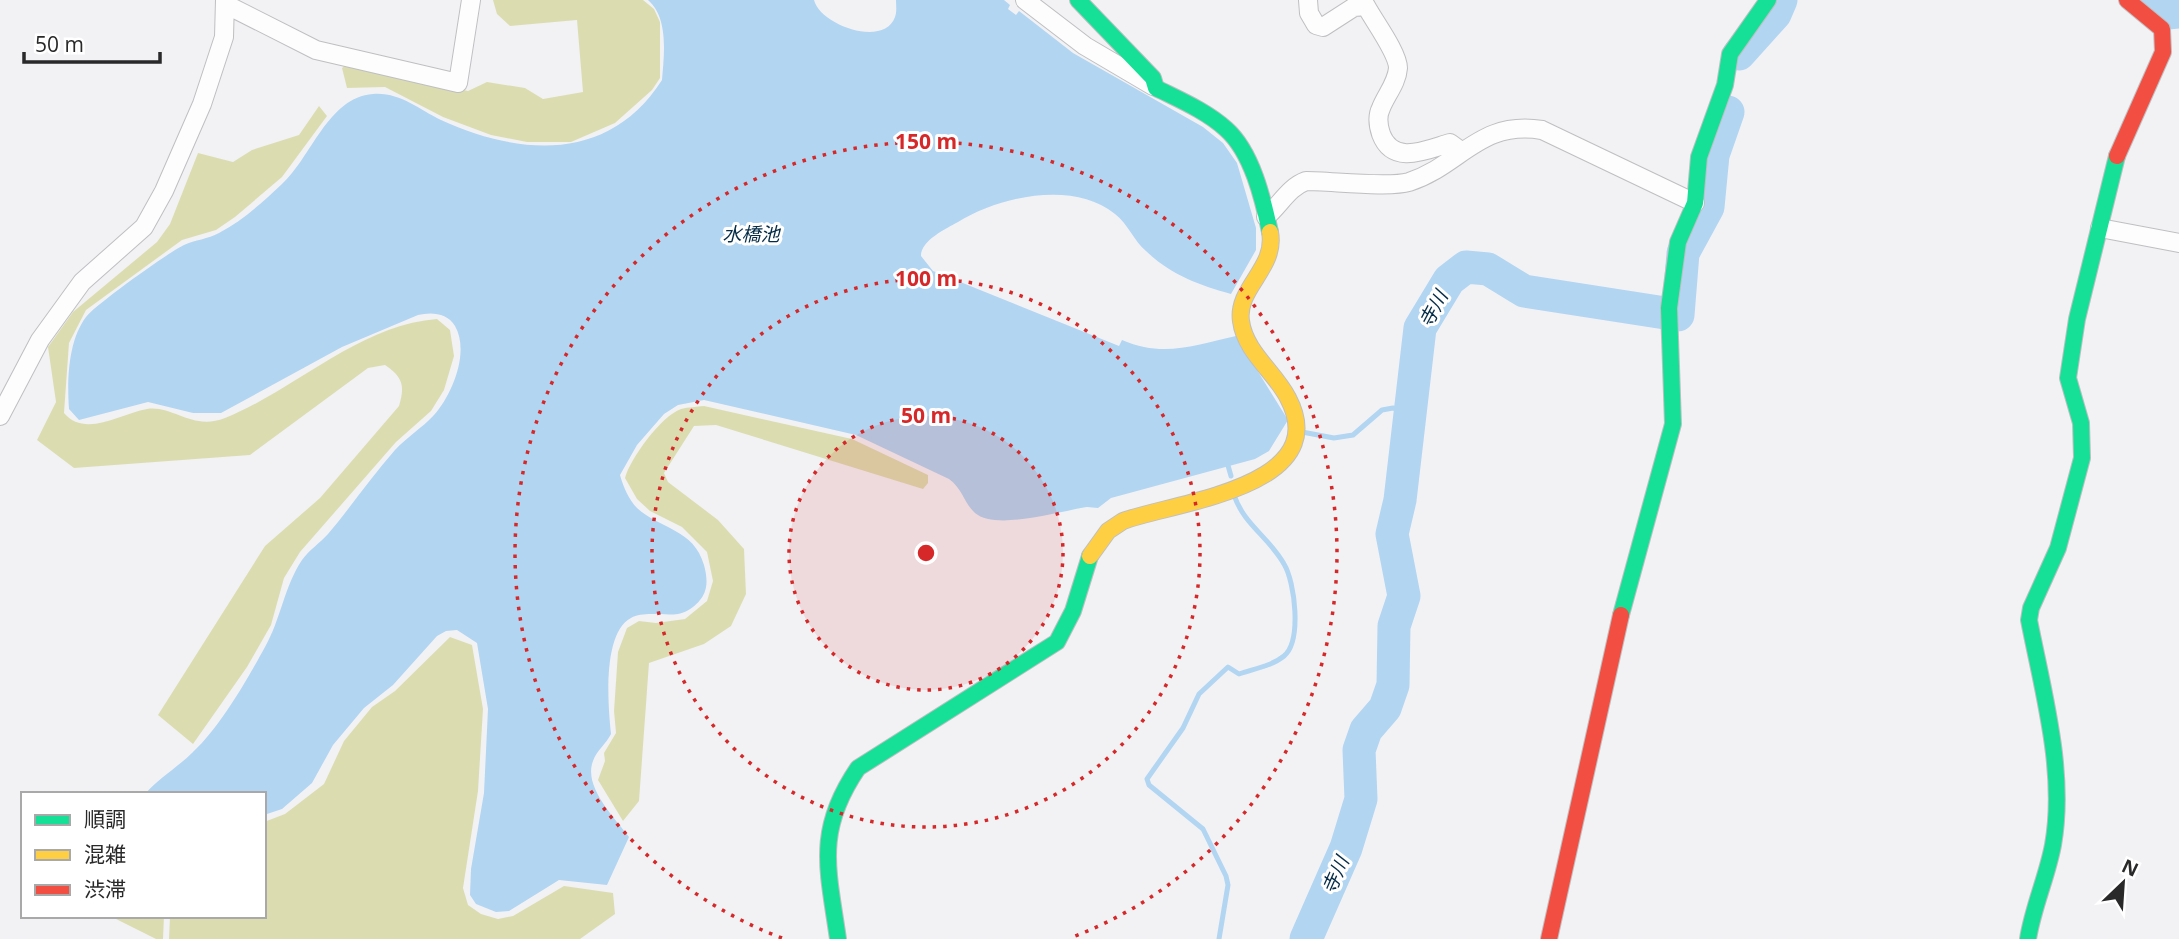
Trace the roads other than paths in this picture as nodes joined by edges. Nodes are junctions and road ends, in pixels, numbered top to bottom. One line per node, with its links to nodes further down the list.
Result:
1 (471, 0): 7 (street)
2 (1025, 0): 8 (street)
3 (1078, 0): 8 (street)
4 (1308, 0): 9 (street)
5 (1768, 0): 10 (street)
6 (2127, 0): 12 (street)
7 (225, 2): 14 (street)
8 (1156, 88): 11 (street)
9 (1461, 151): 10 (street); 11 (street)
10 (1695, 204): 16 (street)
11 (1266, 217): 15 (street)
12 (2100, 228): 13 (street); 17 (street)
13 (2179, 243)
14 (0, 416)
15 (838, 939)
16 (1549, 939)
17 (2028, 939)

